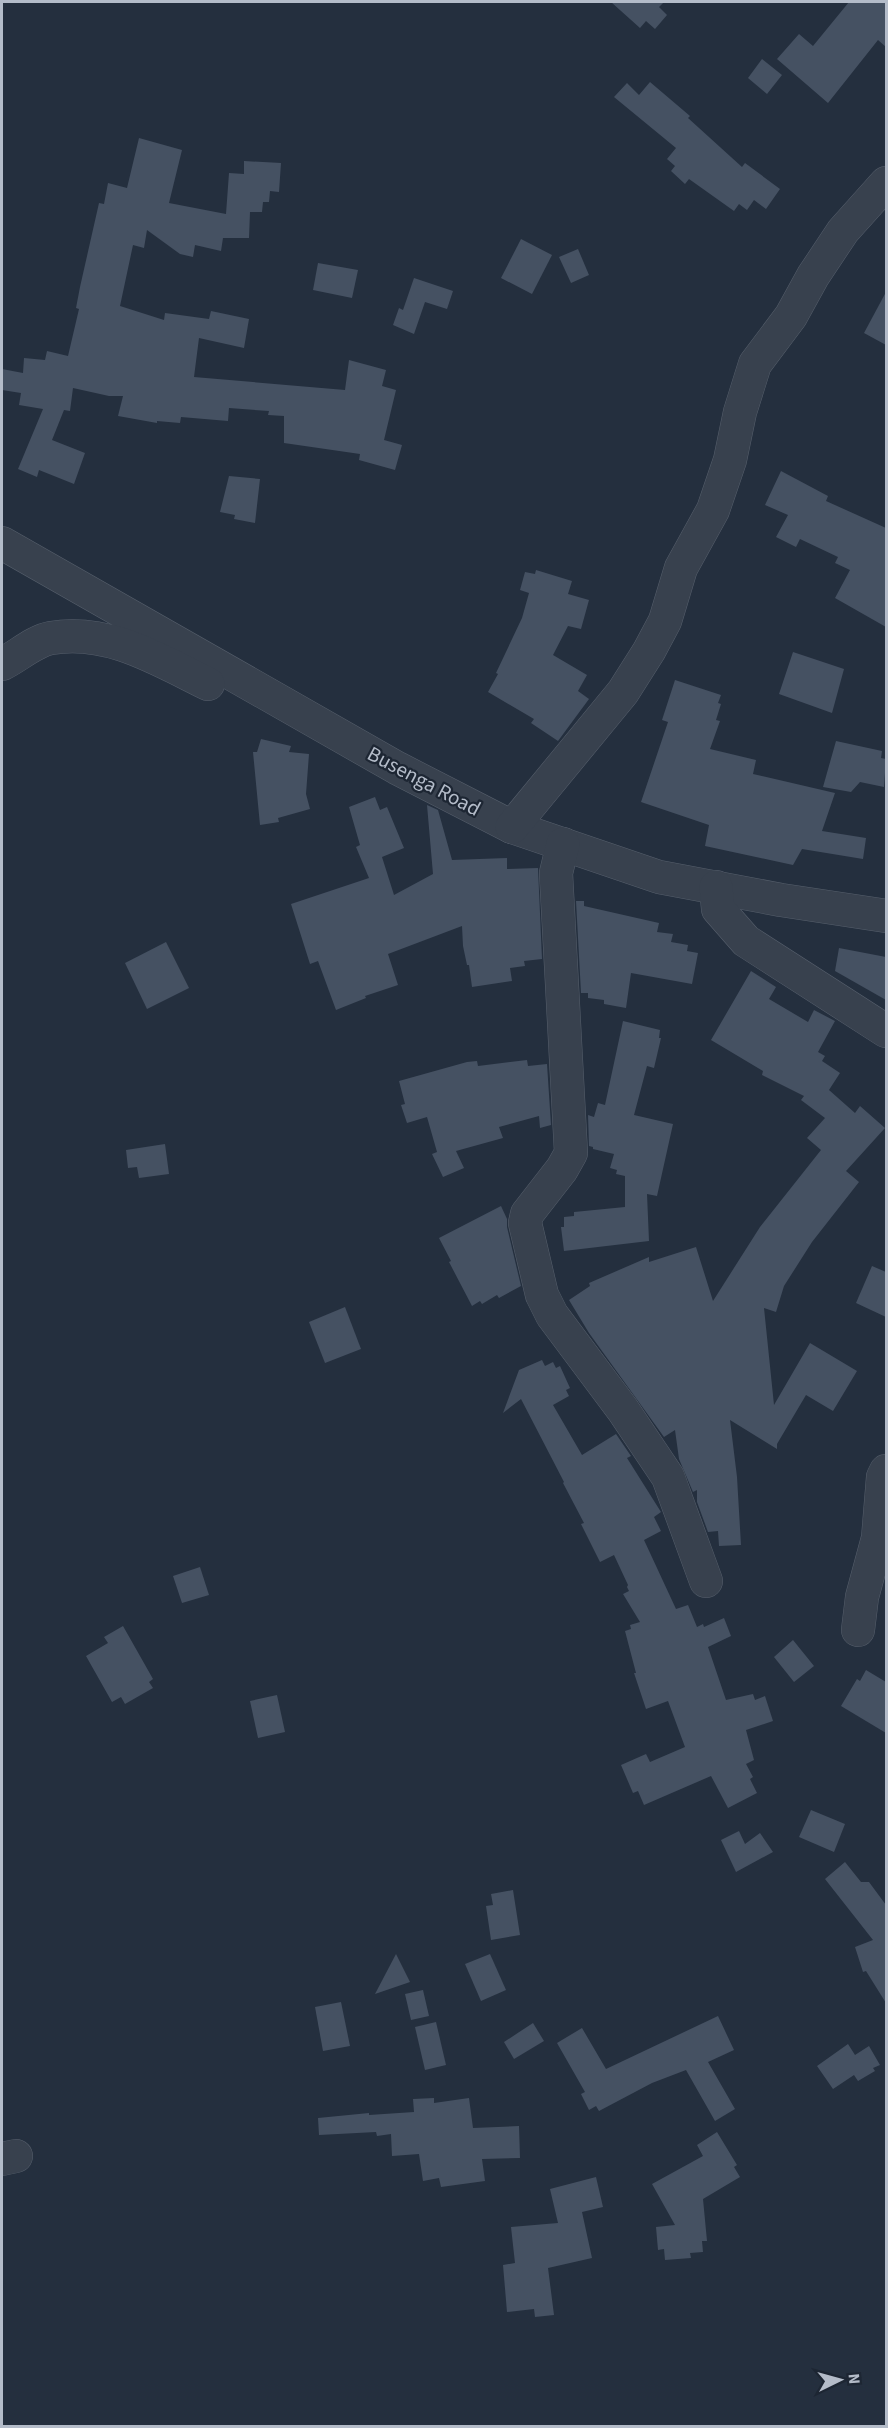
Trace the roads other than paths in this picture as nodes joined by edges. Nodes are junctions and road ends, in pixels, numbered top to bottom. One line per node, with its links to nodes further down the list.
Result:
1 (886, 183): 5 (street)
2 (2, 543): 4 (street, Busenga Road)
3 (2, 664): 4 (street)
4 (287, 706): 5 (street, Busenga Road)
5 (512, 827): 6 (street, Busenga Road)
6 (563, 844): 7 (street, Busenga Road); 11 (street)
7 (716, 887): 8 (street, Busenga Road); 9 (street)
8 (886, 916)
9 (886, 1031)
10 (886, 1471): 12 (street)
11 (706, 1581)
12 (858, 1630)

